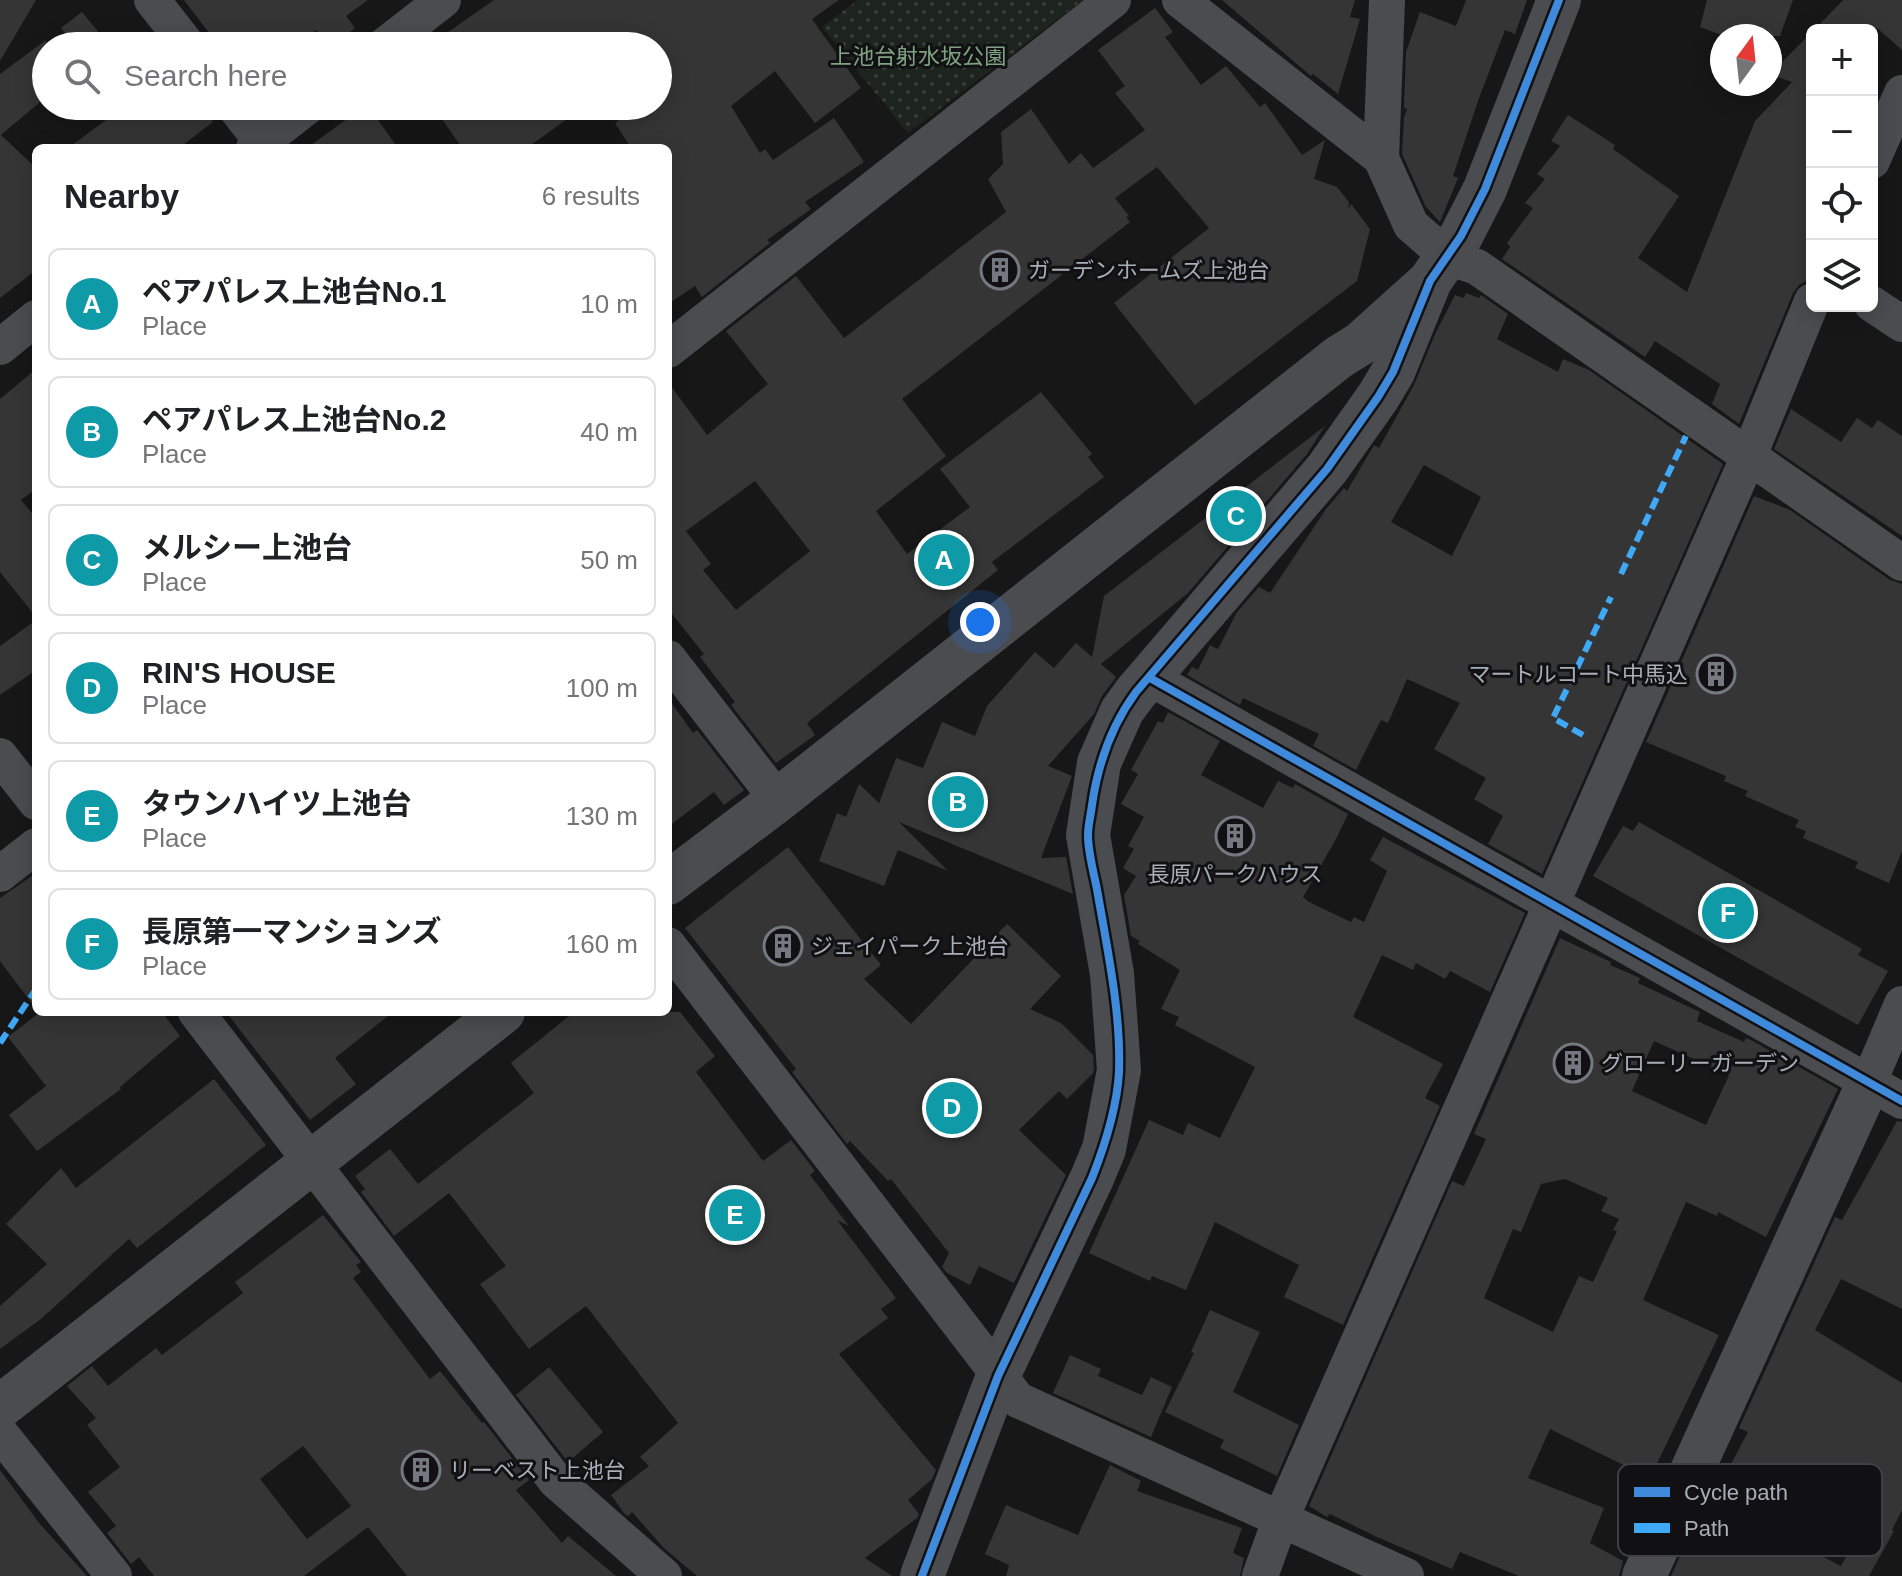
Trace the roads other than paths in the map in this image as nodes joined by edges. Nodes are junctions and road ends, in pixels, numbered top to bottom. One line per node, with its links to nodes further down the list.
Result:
1 (152, 0): 7 (street)
2 (443, 0): 8 (street)
3 (1113, 0): 22 (street)
4 (1180, 0): 15 (street)
5 (1387, 0): 15 (street)
6 (1559, 0): 16 (street)
7 (177, 32)
8 (402, 32)
9 (1902, 93): 14 (street)
10 (243, 120): 12 (street)
11 (292, 120): 13 (street)
12 (260, 144)
13 (263, 144)
14 (1878, 147)
15 (1381, 158): 16 (street)
16 (1439, 269): 23 (street); 26 (street); 29 (street)
17 (1878, 308): 20 (street)
18 (1808, 312): 23 (street)
19 (32, 321): 21 (street)
20 (1902, 324)
21 (0, 347)
22 (672, 347)
23 (1748, 458): 24 (street); 33 (street)
24 (1902, 563)
25 (672, 663): 29 (street)
26 (1150, 678): 33 (street); 40 (street)
27 (0, 756): 28 (street)
28 (32, 797)
29 (778, 800): 32 (street)
30 (32, 849): 31 (street)
31 (0, 874)
32 (672, 880)
33 (1552, 905): 38 (street); 44 (street)
34 (672, 950): 40 (street)
35 (1902, 1004): 38 (street)
36 (199, 1016): 39 (street)
37 (498, 1016): 39 (street)
38 (1885, 1091): 43 (street)
39 (311, 1161): 41 (street); 47 (street)
40 (998, 1376): 44 (street); 48 (street)
41 (0, 1407)
42 (0, 1433): 46 (street)
43 (1700, 1464)
44 (1281, 1518): 49 (street); 50 (street)
45 (1654, 1556): 51 (street)
46 (114, 1576)
47 (664, 1576)
48 (922, 1576)
49 (1260, 1576)
50 (1406, 1576)
51 (1644, 1576)

